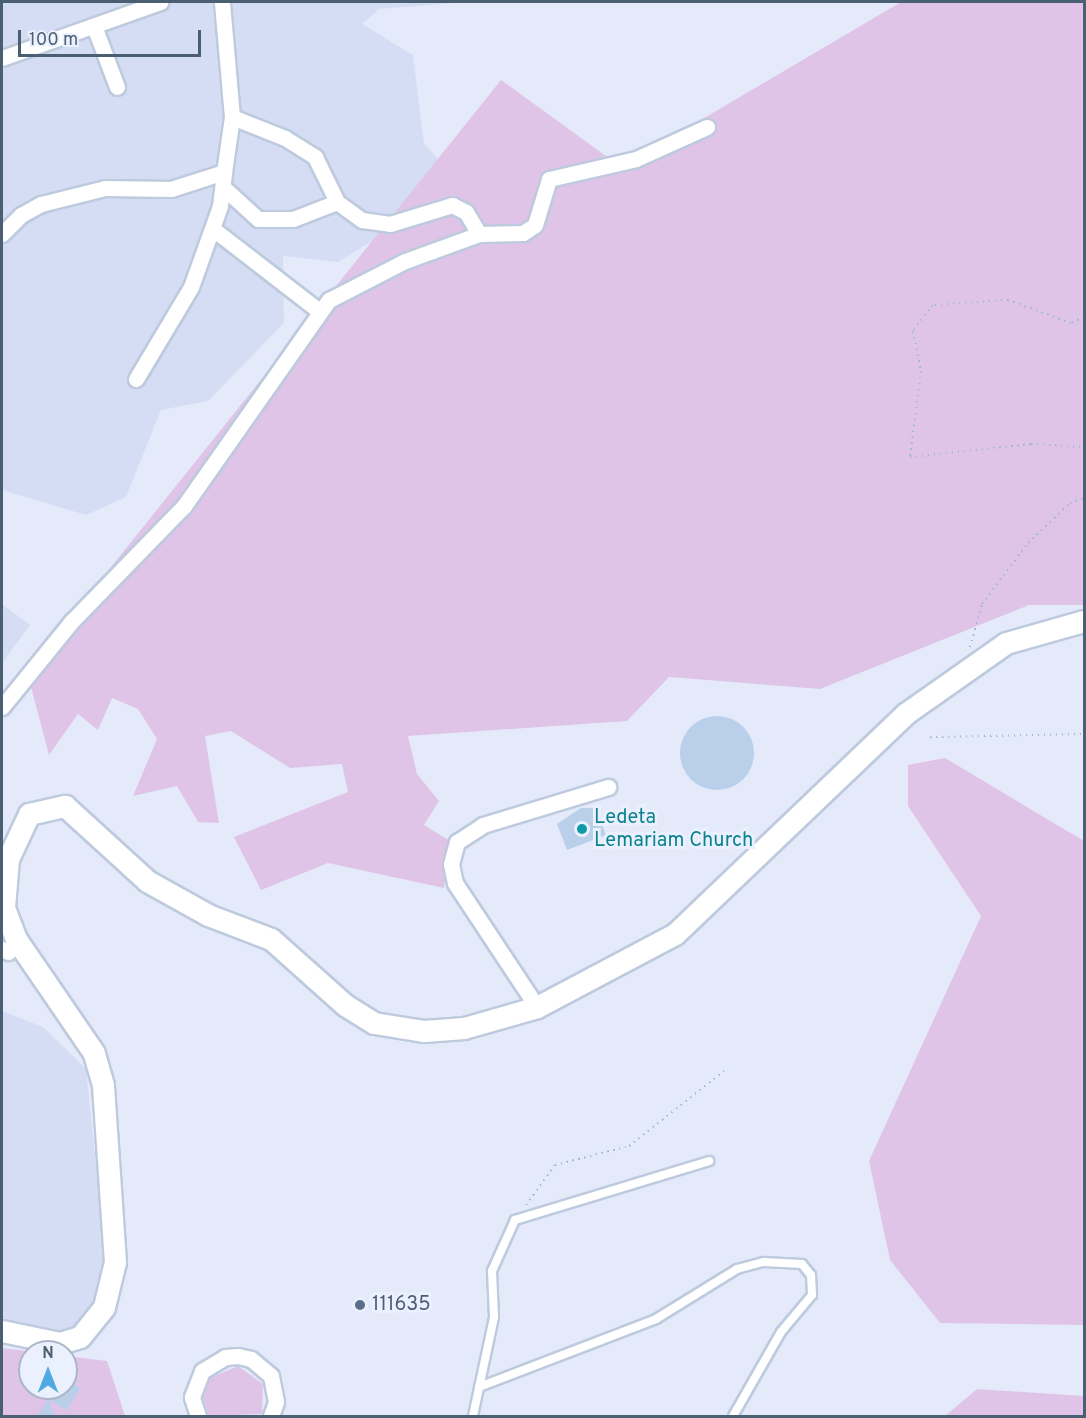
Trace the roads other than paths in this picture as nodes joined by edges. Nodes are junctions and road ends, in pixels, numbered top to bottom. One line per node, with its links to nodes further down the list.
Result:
1 (160, 2): 3 (street)
2 (222, 2): 6 (street)
3 (93, 26): 4 (street); 5 (street)
4 (2, 58)
5 (117, 87)
6 (232, 117): 8 (street); 9 (street)
7 (707, 128): 12 (street)
8 (224, 180): 9 (street); 10 (street); 11 (street)
9 (337, 202): 12 (street)
10 (213, 229): 13 (street); 14 (street)
11 (2, 234)
12 (479, 234): 13 (street)
13 (319, 311): 16 (street)
14 (136, 379)
15 (1084, 621): 18 (main road)
16 (2, 706)
17 (608, 787): 18 (street)
18 (537, 1006): 20 (main road)
19 (709, 1161): 21 (lane)
20 (2, 1332)
21 (479, 1387): 24 (lane); 25 (lane)
22 (198, 1416): 23 (street)
23 (272, 1416)
24 (473, 1416)
25 (733, 1416)

